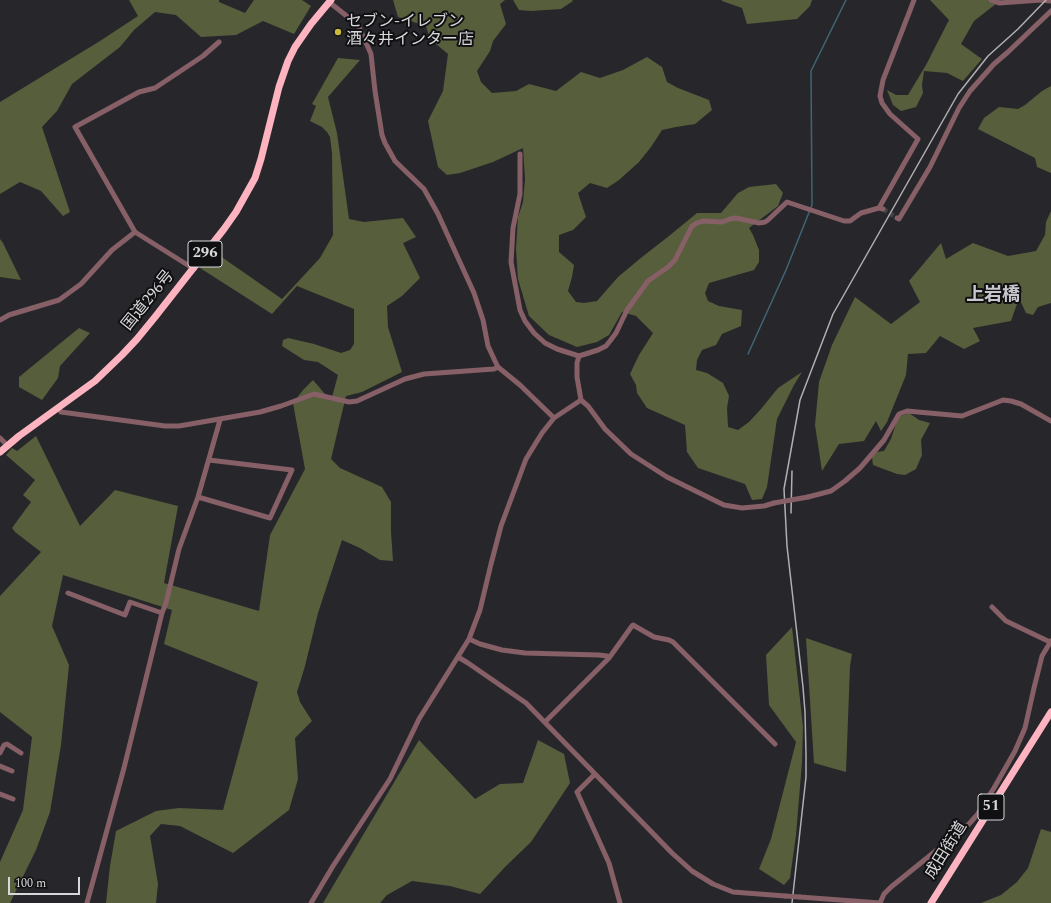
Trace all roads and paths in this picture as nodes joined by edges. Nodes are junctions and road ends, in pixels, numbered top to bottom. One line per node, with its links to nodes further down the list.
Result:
1 (914, 0): 13 (street)
2 (991, 0): 3 (street)
3 (1041, 0): 5 (street)
4 (330, 1): 11 (highway, 国道296号 / 296); 14 (street)
5 (1051, 1)
6 (1051, 10): 9 (street)
7 (219, 42): 10 (street)
8 (520, 154): 13 (street)
9 (897, 218)
10 (135, 232): 11 (street); 12 (street)
11 (194, 269): 16 (highway, 国道296号 / 296)
12 (0, 320)
13 (579, 356): 15 (street)
14 (498, 366): 17 (street); 18 (street)
15 (581, 400): 17 (street); 19 (street, bridge)
16 (58, 408): 18 (street); 21 (highway, 国道296号 / 296)
17 (554, 418): 28 (street)
18 (220, 420): 23 (street)
19 (1051, 421)
20 (0, 438): 21 (street)
21 (7, 445): 22 (highway, 国道296号 / 296)
22 (0, 452)
23 (209, 460): 24 (street); 24 (street)
24 (198, 497): 27 (street)
25 (68, 593): 27 (street)
26 (992, 607): 29 (street)
27 (162, 613): 42 (street)
28 (469, 639): 30 (street); 31 (street)
29 (1050, 641): 45 (street)
30 (458, 657): 33 (street); 43 (street)
31 (609, 658): 33 (street); 34 (street)
32 (1051, 712): 46 (highway, 成田街道 / 51)
33 (545, 722): 39 (street)
34 (775, 744)
35 (0, 752): 36 (street)
36 (21, 753)
37 (0, 766): 38 (street)
38 (12, 772)
39 (595, 774): 44 (street); 45 (street, bridge)
40 (0, 794): 41 (street)
41 (13, 799)
42 (87, 903)
43 (311, 903)
44 (620, 903)
45 (880, 903)
46 (932, 903)

